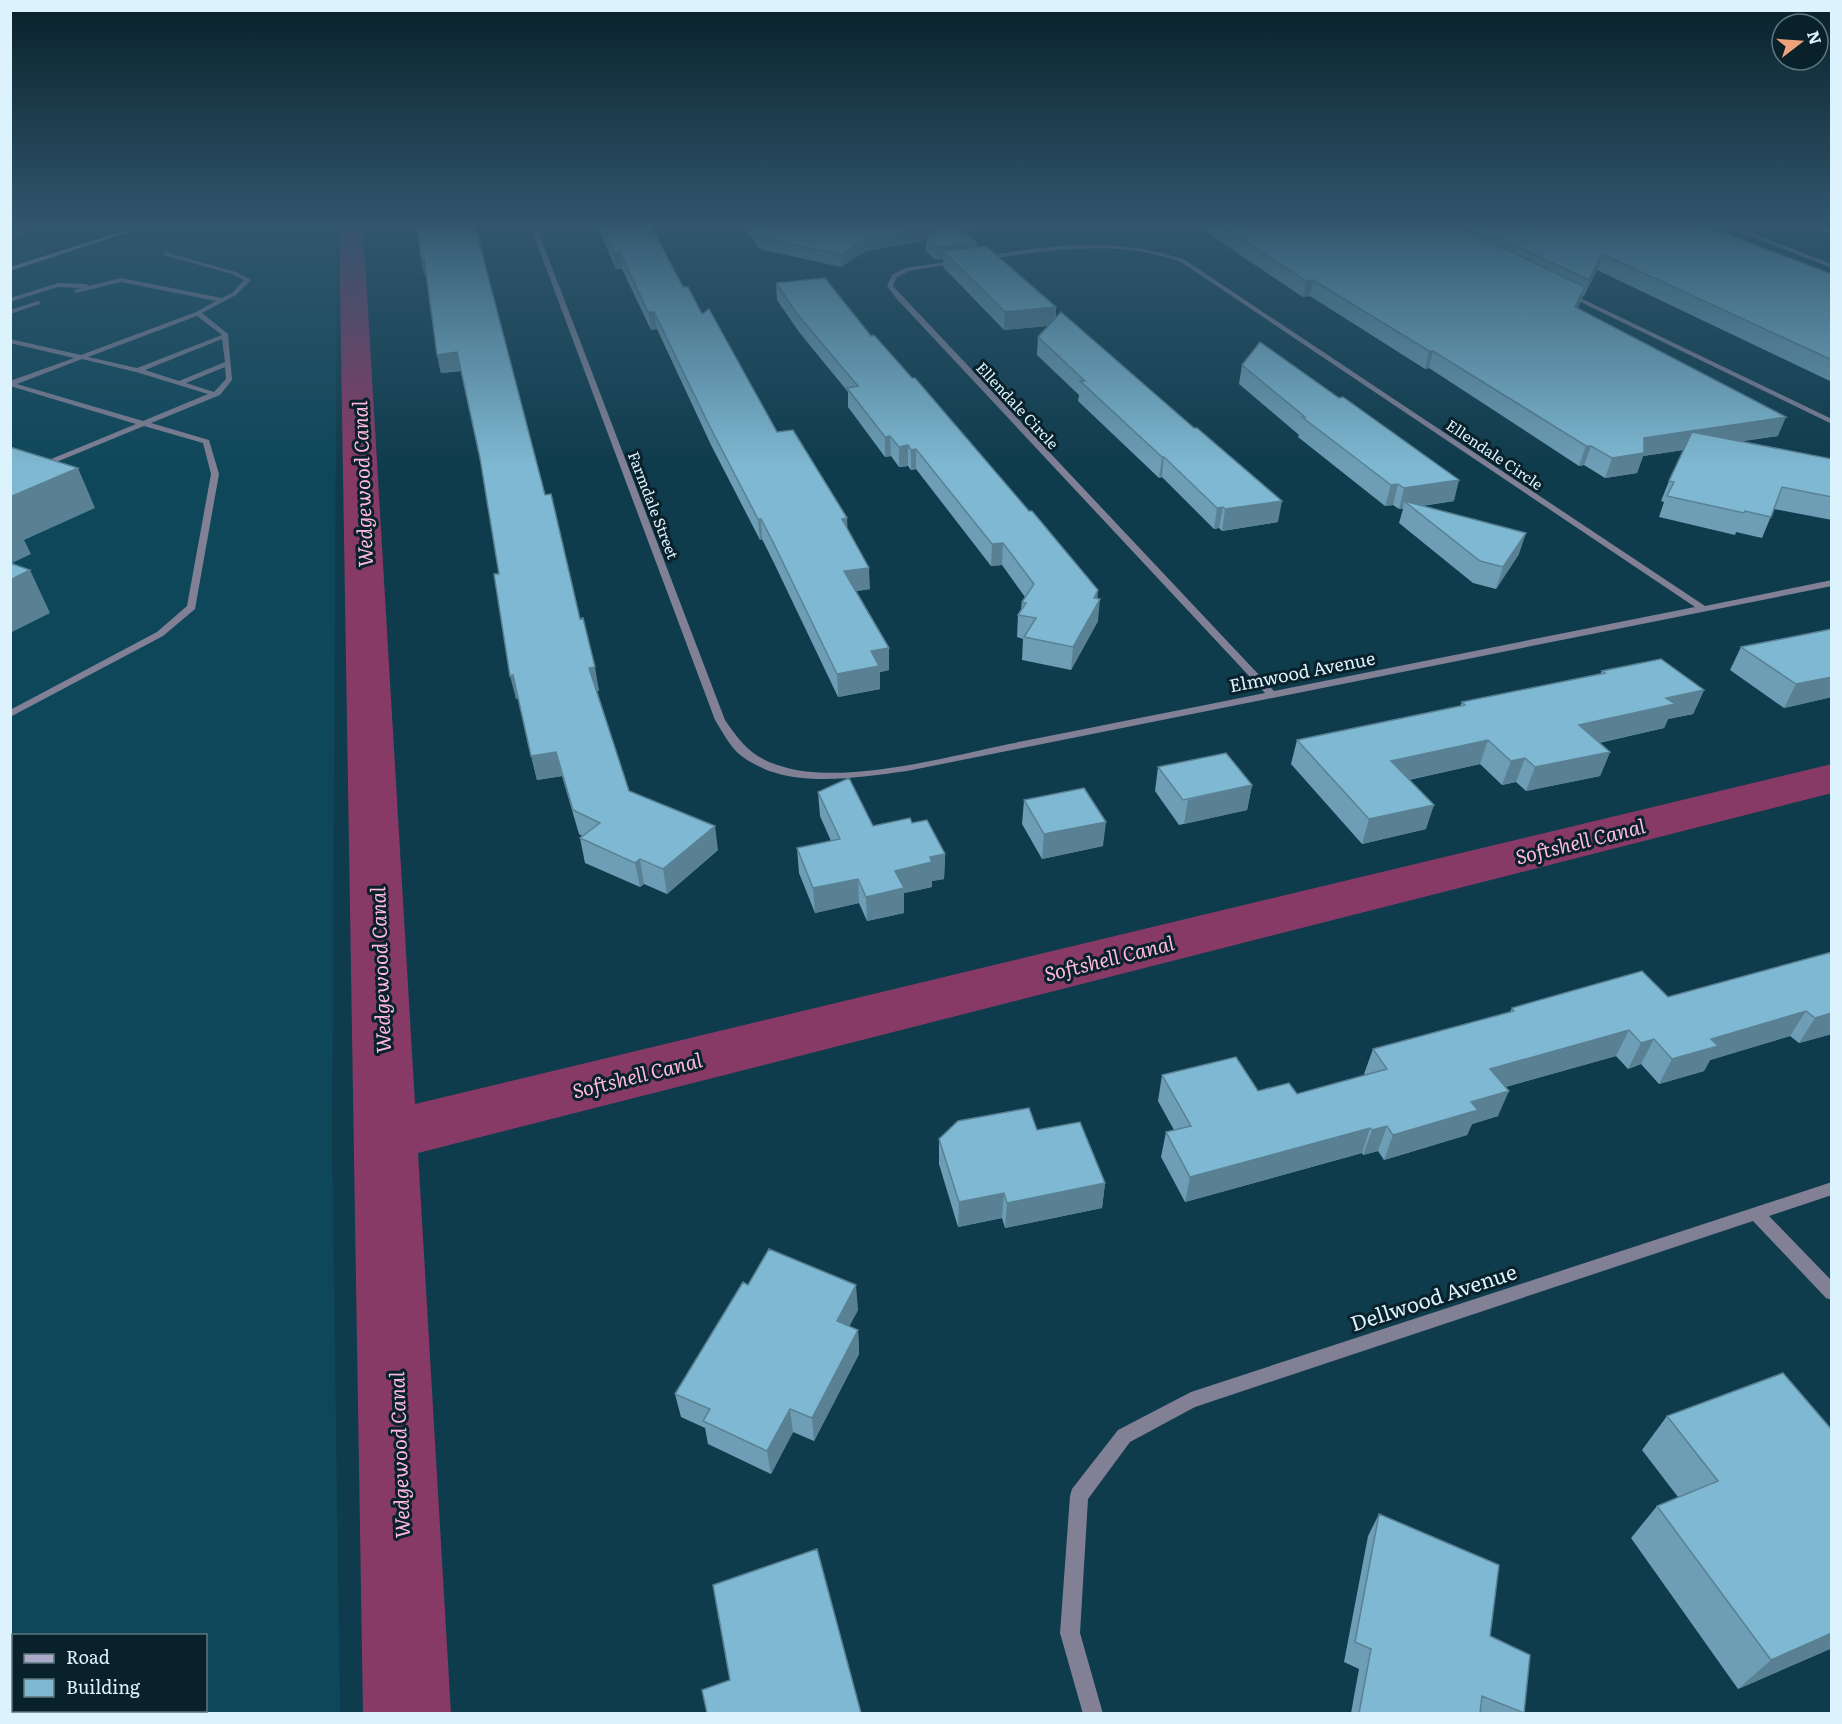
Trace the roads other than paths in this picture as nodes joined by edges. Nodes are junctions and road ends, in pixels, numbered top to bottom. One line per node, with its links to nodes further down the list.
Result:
1 (27, 306): 7 (street)
2 (210, 306): 8 (street)
3 (564, 306): 23 (street, Farmdale Street)
4 (907, 306): 21 (street, Ellendale Circle)
5 (1253, 306): 20 (street, Ellendale Circle)
6 (1595, 306): 16 (street)
7 (10, 312)
8 (198, 313): 9 (street); 11 (street)
9 (225, 336): 12 (street); 13 (street)
10 (10, 341): 11 (street)
11 (79, 357): 13 (street); 17 (street)
12 (228, 363): 14 (street); 15 (street)
13 (138, 370): 14 (street)
14 (179, 383): 15 (street)
15 (214, 394): 17 (street)
16 (1832, 422)
17 (142, 423): 18 (street); 22 (street)
18 (10, 479)
19 (1832, 583): 20 (street, Elmwood Avenue)
20 (1701, 607): 21 (street, Elmwood Avenue)
21 (1270, 693): 23 (street, Elmwood Avenue)
22 (10, 714)
23 (778, 771)
24 (1832, 1188): 25 (street, Dellwood Avenue)
25 (1756, 1213): 26 (street); 27 (street, Dellwood Avenue)
26 (1832, 1293)
27 (1093, 1713)

